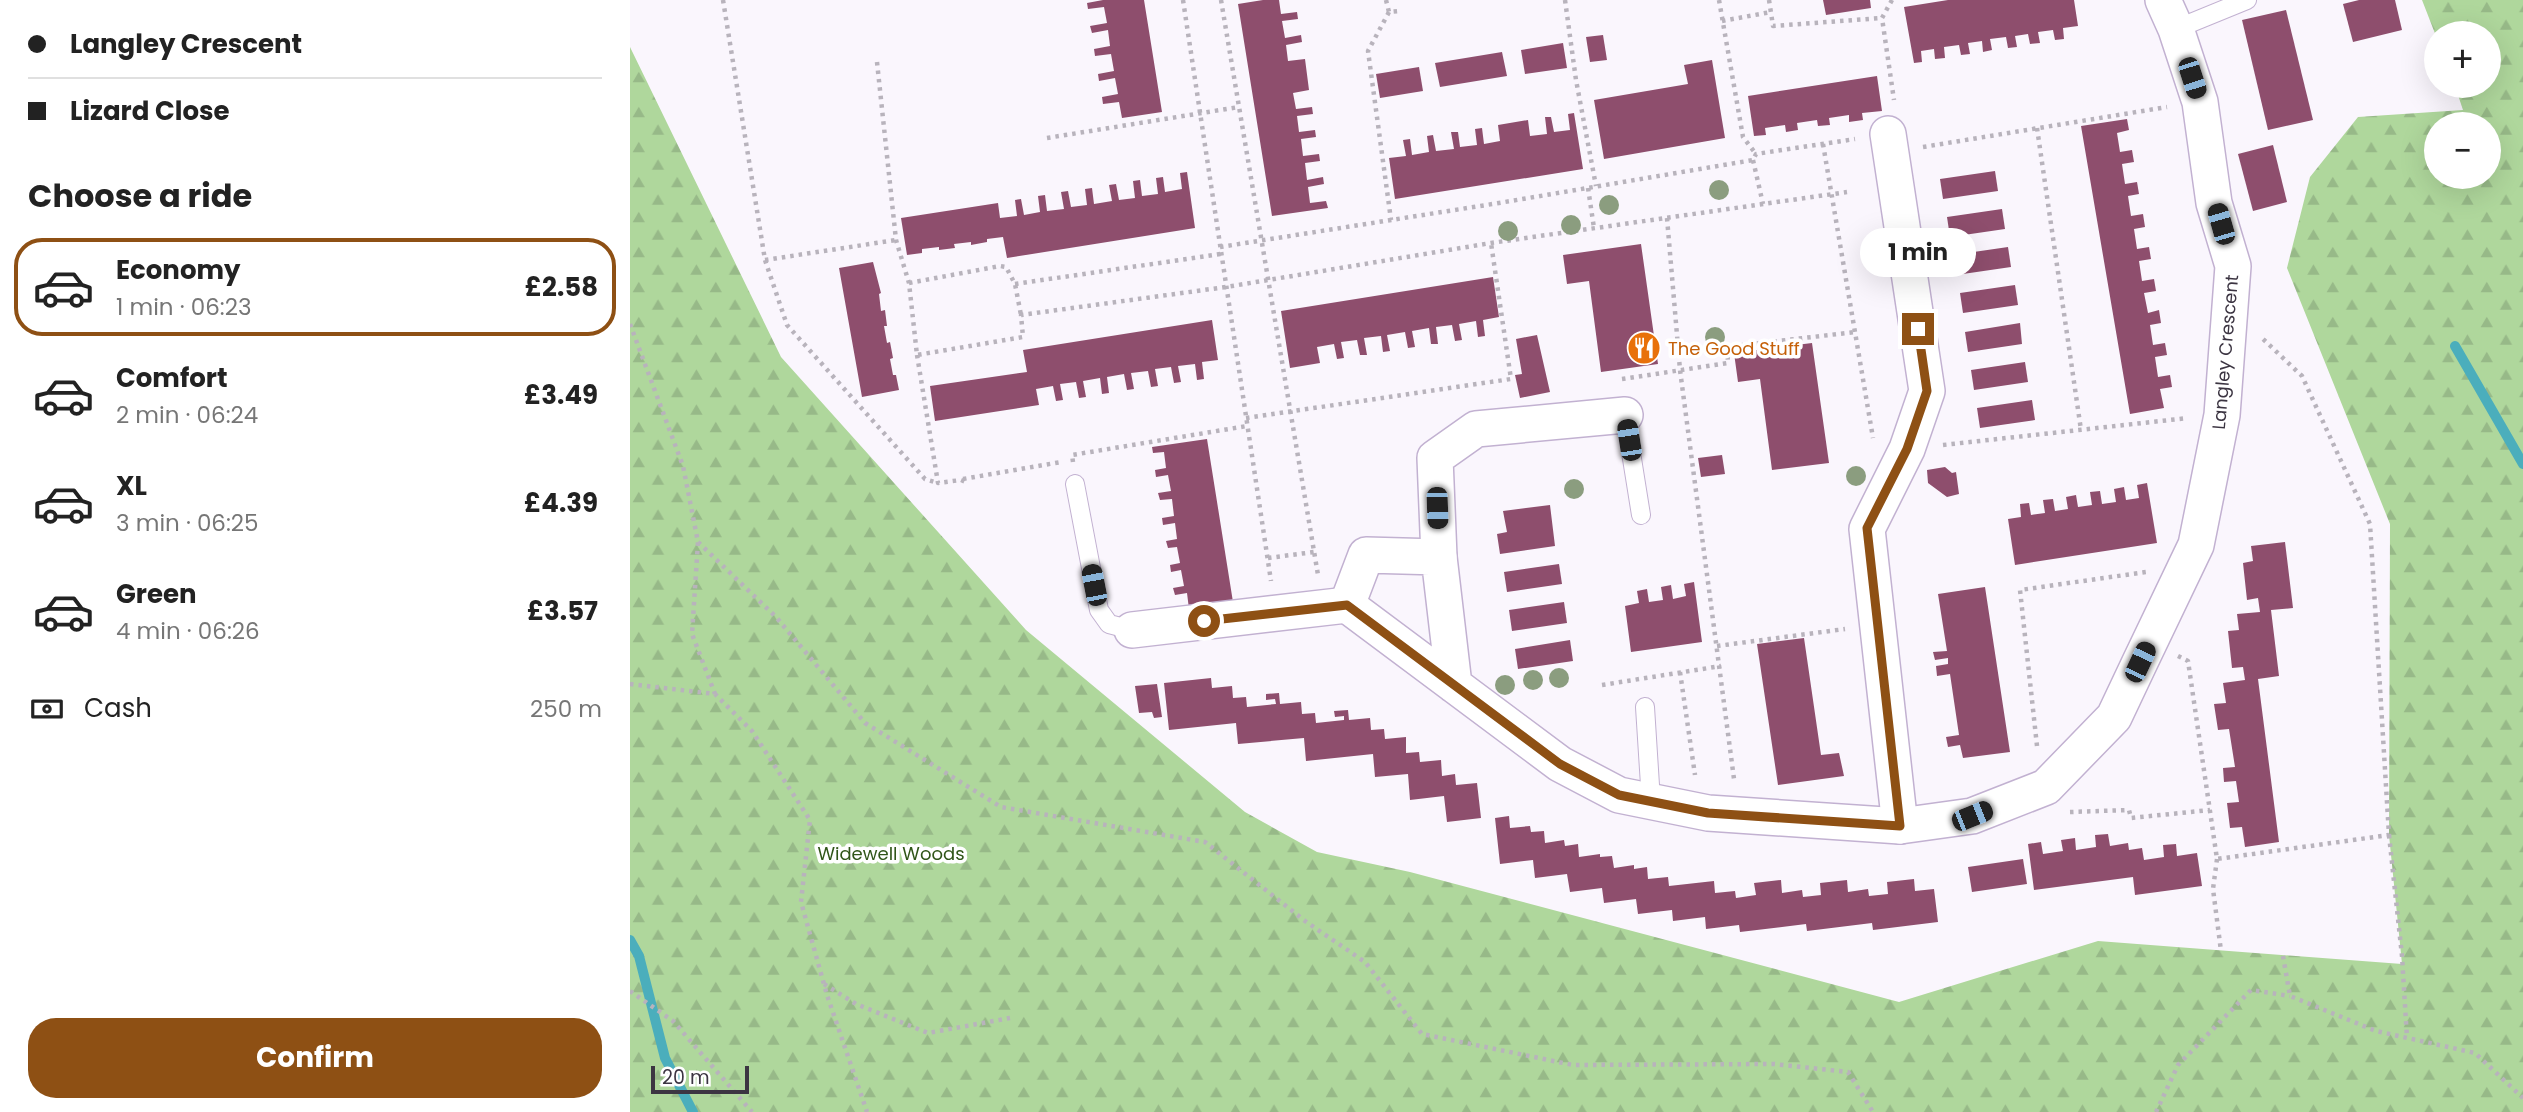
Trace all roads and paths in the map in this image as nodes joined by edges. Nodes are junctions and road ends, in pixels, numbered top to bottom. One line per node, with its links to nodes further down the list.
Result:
1 (723, 0): 38 (path)
2 (1182, 0): 19 (path)
3 (1221, 0): 18 (path)
4 (1386, 0): 11 (path)
5 (1565, 0): 25 (path)
6 (1718, 0): 15 (path)
7 (1769, 0): 12 (path)
8 (1892, 0): 14 (path)
9 (2247, 0): 13 (lane)
10 (1399, 11): 11 (path)
11 (1389, 12): 31 (path)
12 (1771, 12): 14 (path); 15 (path)
13 (2169, 15): 17 (street, Langley Crescent)
14 (1882, 18): 22 (path)
15 (1722, 20): 24 (path)
16 (877, 62): 33 (path)
17 (2200, 102): 20 (path); 43 (street, Langley Crescent)
18 (1239, 107): 19 (path); 34 (path)
19 (1200, 112): 21 (path); 36 (path)
20 (2037, 128): 22 (path); 54 (path)
21 (1046, 138)
22 (1890, 143): 23 (path); 55 (street)
23 (1823, 144): 24 (path); 28 (path)
24 (1755, 157): 25 (path); 29 (path)
25 (1596, 187): 26 (path)
26 (1588, 188): 31 (path); 32 (path)
27 (1847, 192): 28 (path)
28 (1831, 194): 29 (path); 46 (path)
29 (1763, 204): 30 (path)
30 (1667, 218): 32 (path); 48 (path)
31 (1391, 220): 34 (path)
32 (1594, 228): 35 (path)
33 (897, 240): 38 (path); 40 (path)
34 (1261, 240): 36 (path); 39 (path)
35 (1492, 243): 39 (path); 49 (path)
36 (1220, 247): 37 (path)
37 (1221, 254): 41 (path); 42 (path)
38 (765, 260): 58 (path)
39 (1268, 279): 42 (path); 49 (path)
40 (909, 283): 41 (path); 47 (path)
41 (1015, 284): 44 (path)
42 (1226, 287): 44 (path); 52 (path)
43 (2228, 306): 51 (street, Langley Crescent); 87 (path)
44 (1021, 315): 47 (path)
45 (630, 324): 62 (path)
46 (1855, 332): 48 (path); 55 (path)
47 (916, 355): 58 (path)
48 (1680, 370): 50 (path); 72 (path)
49 (1290, 410): 52 (path); 63 (path)
50 (1625, 415): 61 (lane); 64 (street)
51 (2222, 415): 54 (path); 66 (street, Langley Crescent)
52 (1246, 418): 53 (path)
53 (1247, 426): 56 (path); 65 (path)
54 (2081, 430): 55 (path)
55 (1890, 448): 69 (street)
56 (1073, 460): 57 (path); 60 (path)
57 (961, 480): 58 (path); 59 (path)
58 (938, 483)
59 (968, 483)
60 (1075, 484): 70 (lane)
61 (1641, 515)
62 (698, 542): 78 (path); 99 (path)
63 (1314, 551): 65 (path); 67 (path)
64 (1439, 557): 67 (street); 76 (street)
65 (1268, 558): 68 (path)
66 (2186, 566): 71 (street, Langley Crescent); 82 (path)
67 (1335, 606): 68 (street); 76 (street, Langley Crescent)
68 (1276, 613): 70 (street)
69 (1878, 625): 72 (path); 86 (street)
70 (1132, 630)
71 (2150, 641): 82 (street, Langley Crescent); 84 (path)
72 (1717, 646): 73 (path)
73 (1721, 666): 74 (path); 81 (path)
74 (1680, 672): 77 (path); 80 (path)
75 (630, 684): 78 (path)
76 (1454, 685): 83 (street, Langley Crescent)
77 (1602, 685)
78 (715, 695): 91 (path)
79 (1645, 707): 83 (lane)
80 (1694, 770)
81 (1723, 781)
82 (2041, 789): 86 (street, Langley Crescent)
83 (1651, 801): 86 (street, Langley Crescent)
84 (2210, 810): 85 (path); 88 (path)
85 (2079, 812)
86 (1900, 826)
87 (2389, 835): 88 (path); 95 (path)
88 (2217, 859): 89 (path)
89 (2221, 951)
90 (2283, 956): 93 (path)
91 (824, 984): 94 (path); 98 (path)
92 (631, 992): 97 (path)
93 (2290, 996): 95 (path); 100 (path)
94 (1010, 1018)
95 (2407, 1038): 96 (path)
96 (2523, 1098)
97 (752, 1112)
98 (867, 1112)
99 (1873, 1112)
100 (2156, 1112)

